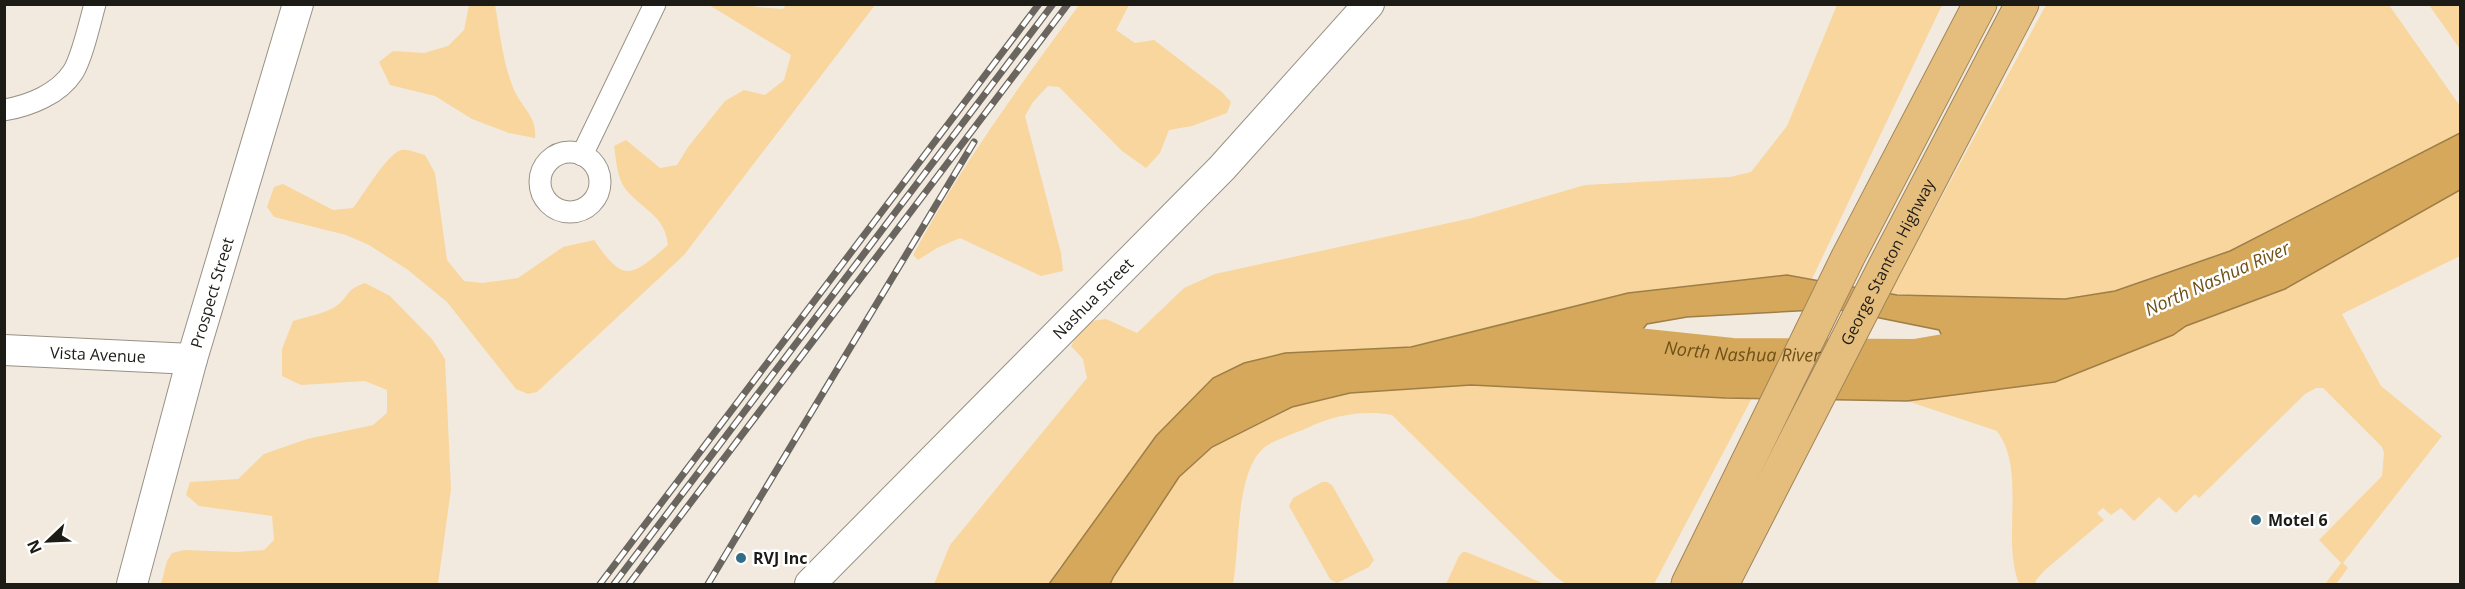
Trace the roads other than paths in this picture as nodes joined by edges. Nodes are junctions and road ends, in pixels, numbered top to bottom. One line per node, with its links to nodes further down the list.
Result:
1 (96, 4): 7 (street)
2 (298, 4): 10 (main road, Prospect Street)
3 (655, 4): 8 (street)
4 (1369, 4): 12 (main road, Nashua Street)
5 (1980, 4): 13 (highway)
6 (2022, 4): 14 (highway, George Stanton Highway)
7 (4, 110)
8 (582, 155)
9 (4, 350): 10 (main road, Vista Avenue)
10 (192, 359): 11 (main road, Prospect Street)
11 (132, 585)
12 (810, 585)
13 (1688, 585)
14 (1722, 585)

